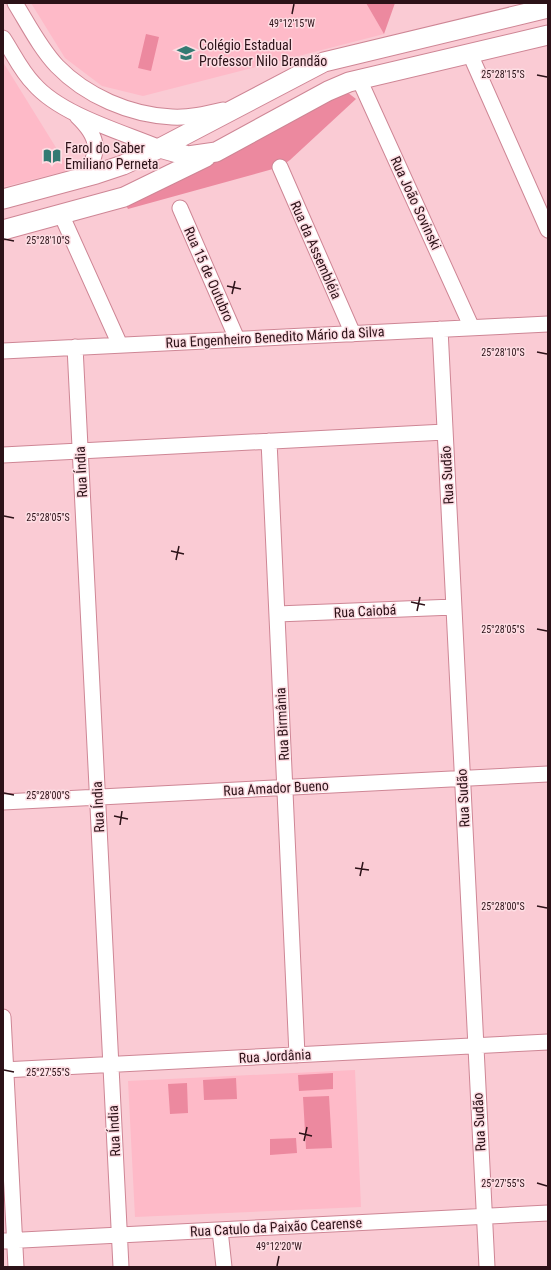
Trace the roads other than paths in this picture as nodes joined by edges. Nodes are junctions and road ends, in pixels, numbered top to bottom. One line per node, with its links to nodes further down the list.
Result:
1 (15, 3): 9 (street)
2 (540, 10): 3 (main road); 4 (main road)
3 (500, 20): 6 (main road); 9 (main road)
4 (545, 36): 6 (main road)
5 (3, 38): 10 (street)
6 (506, 45): 7 (main road)
7 (470, 54): 8 (main road); 19 (street)
8 (359, 79): 12 (main road); 21 (street, Rua João Sovinski)
9 (235, 107): 11 (main road)
10 (73, 112): 11 (street); 14 (street)
11 (160, 148): 12 (main road); 14 (main road)
12 (216, 152): 17 (main road)
13 (280, 167): 23 (street, Rua da Assembléia)
14 (84, 178): 15 (main road)
15 (3, 199)
16 (180, 208): 24 (street, Rua 15 de Outubro)
17 (61, 214): 18 (main road); 25 (street)
18 (3, 230)
19 (548, 230)
20 (548, 324): 21 (street, Rua Engenheiro Benedito Mário da Silva)
21 (472, 328): 22 (street, Rua Engenheiro Benedito Mário da Silva)
22 (440, 329): 23 (street, Rua Engenheiro Benedito Mário da Silva); 28 (street, Rua Sudão)
23 (353, 334): 24 (street, Rua Engenheiro Benedito Mário da Silva)
24 (238, 339): 25 (street, Rua Engenheiro Benedito Mário da Silva)
25 (120, 345): 26 (street, Rua Engenheiro Benedito Mário da Silva)
26 (74, 347): 27 (street, Rua Engenheiro Benedito Mário da Silva); 30 (street, Rua Índia)
27 (3, 351)
28 (445, 432): 29 (street); 32 (street, Rua Sudão)
29 (269, 441): 30 (street); 33 (street, Rua Birmânia)
30 (80, 451): 31 (street); 37 (street, Rua Índia)
31 (3, 455)
32 (454, 607): 33 (street, Rua Caiobá); 35 (street, Rua Sudão)
33 (277, 614): 36 (street, Rua Birmânia)
34 (548, 774): 35 (street, Rua Amador Bueno)
35 (462, 779): 36 (street, Rua Amador Bueno); 41 (street, Rua Sudão)
36 (285, 788): 37 (street, Rua Amador Bueno); 42 (street, Rua Birmânia)
37 (98, 798): 38 (street, Rua Amador Bueno); 43 (street, Rua Índia)
38 (3, 802)
39 (3, 1017): 44 (street)
40 (548, 1042): 41 (street, Rua Jordânia)
41 (476, 1046): 42 (street, Rua Jordânia); 46 (street, Rua Sudão)
42 (297, 1055): 43 (street, Rua Jordânia)
43 (111, 1065): 44 (street, Rua Jordânia); 48 (street, Rua Índia)
44 (4, 1070): 49 (street)
45 (548, 1213): 46 (street, Rua Catulo da Paixão Cearense)
46 (484, 1216): 47 (street, Rua Catulo da Paixão Cearense); 53 (street, Rua Sudão)
47 (220, 1230): 48 (street, Rua Catulo da Paixão Cearense); 52 (street)
48 (120, 1235): 49 (street, Rua Catulo da Paixão Cearense); 51 (street, Rua Índia)
49 (9, 1240): 50 (street)
50 (16, 1267)
51 (121, 1267)
52 (224, 1267)
53 (487, 1267)

